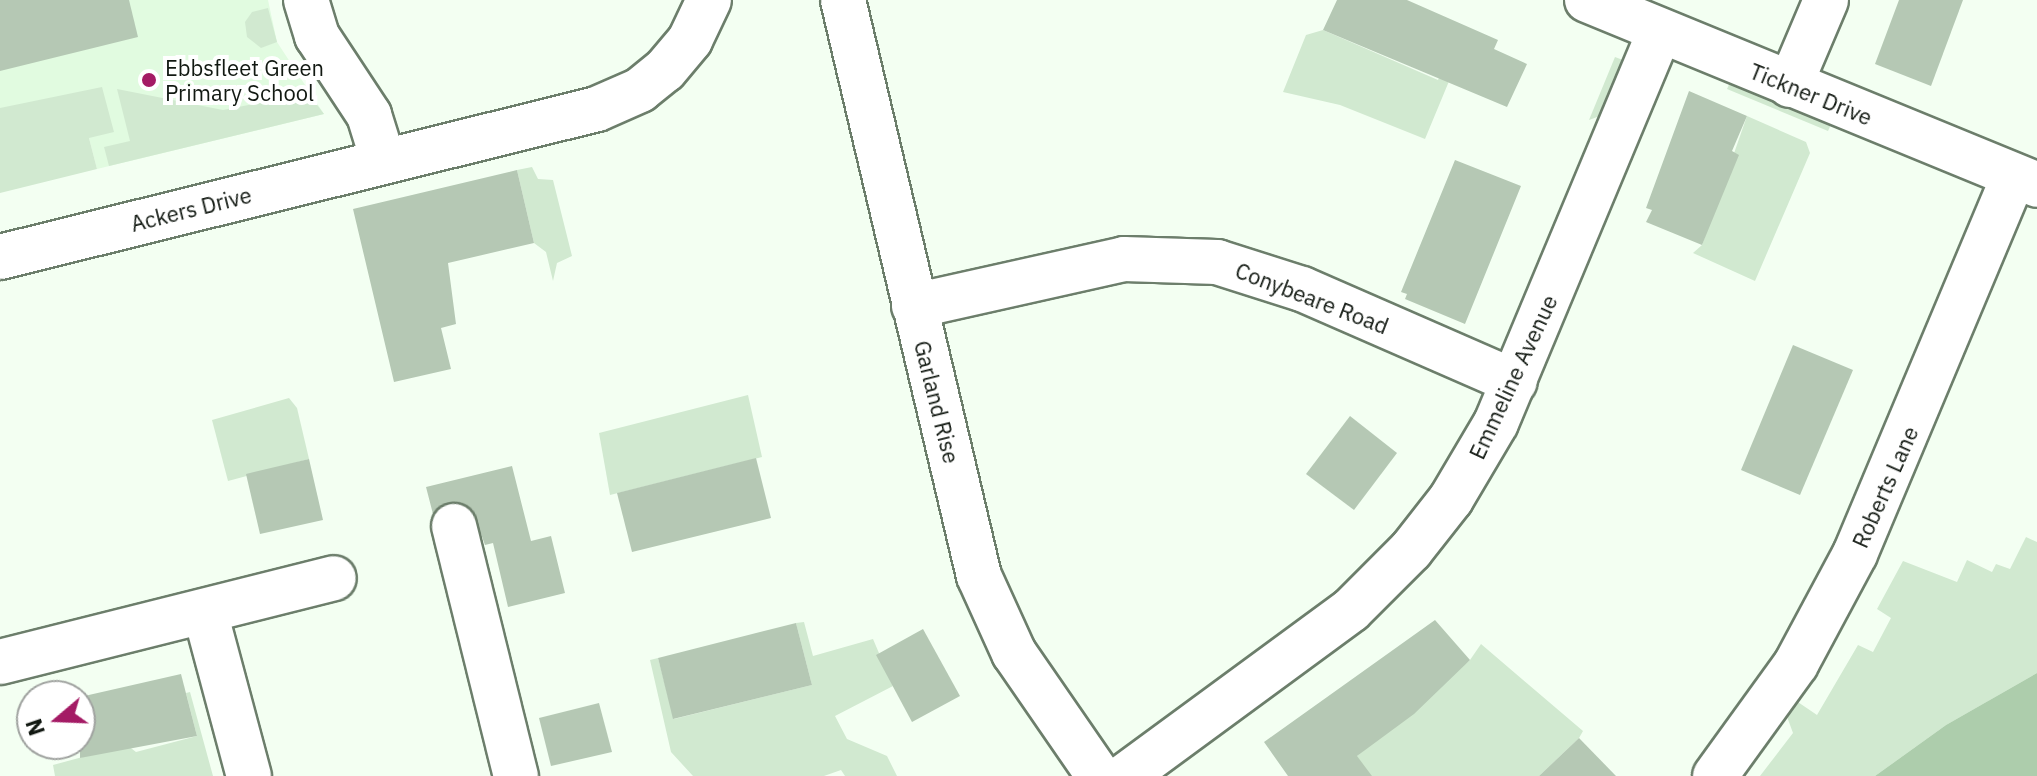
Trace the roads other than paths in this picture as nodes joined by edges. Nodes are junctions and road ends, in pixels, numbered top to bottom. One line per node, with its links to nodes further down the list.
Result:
1 (306, 0): 8 (street)
2 (709, 0): 8 (street, Ackers Drive)
3 (843, 0): 11 (street, Garland Rise)
4 (1587, 0): 6 (street, Tickner Drive)
5 (1826, 0): 7 (street)
6 (1660, 31): 7 (street, Tickner Drive); 12 (street, Emmeline Avenue)
7 (1790, 85): 9 (street, Tickner Drive)
8 (383, 160): 10 (street, Ackers Drive)
9 (2025, 181): 21 (street, Roberts Lane)
10 (0, 257)
11 (914, 306): 12 (street, Conybeare Road); 19 (street, Garland Rise)
12 (1515, 382): 20 (street, Emmeline Avenue)
13 (454, 526): 18 (street)
14 (334, 578): 15 (street)
15 (205, 612): 16 (street); 17 (street)
16 (0, 662)
17 (249, 776)
18 (516, 776)
19 (1099, 776)
20 (1125, 776)
21 (1715, 776)

